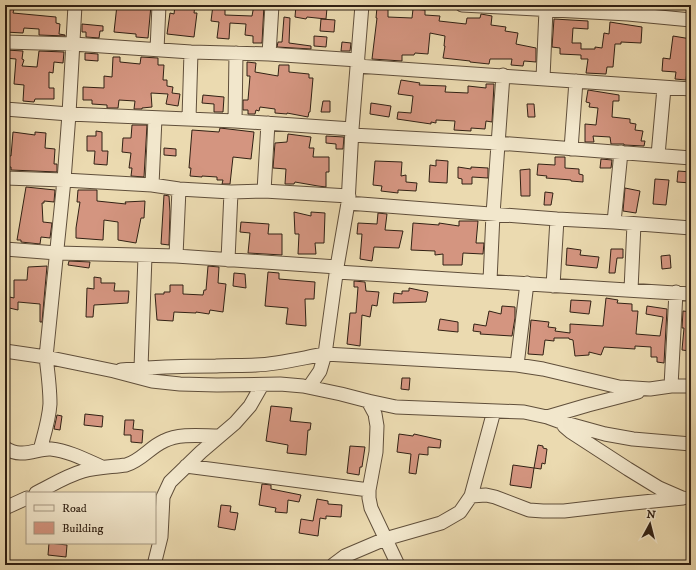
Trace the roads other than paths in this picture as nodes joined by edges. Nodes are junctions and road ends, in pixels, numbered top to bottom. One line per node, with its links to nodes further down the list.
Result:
1 (75, 5): 11 (street)
2 (159, 5): 12 (street)
3 (272, 5): 15 (street)
4 (362, 5): 16 (street)
5 (462, 5): 6 (street)
6 (507, 6): 7 (street)
7 (546, 10): 8 (street); 18 (street)
8 (628, 10): 9 (street)
9 (691, 20)
10 (5, 42): 11 (street)
11 (73, 44): 12 (street); 23 (street)
12 (157, 50): 13 (street)
13 (191, 52): 14 (street); 25 (street)
14 (236, 53): 15 (street); 26 (street)
15 (269, 54): 16 (street)
16 (358, 63): 17 (street); 28 (street)
17 (502, 75): 18 (street); 29 (street)
18 (543, 78): 19 (street)
19 (576, 81): 20 (street); 30 (street)
20 (664, 88): 21 (street); 32 (street)
21 (691, 89)
22 (5, 109): 23 (street)
23 (69, 114): 24 (street); 35 (street)
24 (155, 118): 25 (street); 36 (street)
25 (189, 118): 26 (street)
26 (235, 121): 27 (street)
27 (268, 123): 28 (street); 38 (street)
28 (352, 132): 29 (street); 40 (street)
29 (498, 143): 30 (street); 41 (street)
30 (570, 149): 31 (street)
31 (621, 152): 32 (street); 43 (street)
32 (658, 155): 33 (street)
33 (691, 158)
34 (5, 178): 35 (street)
35 (64, 180): 36 (street); 47 (street)
36 (152, 185): 37 (street)
37 (179, 189): 39 (street); 49 (street)
38 (264, 191): 39 (street); 40 (street)
39 (231, 192): 50 (street)
40 (348, 200): 41 (street); 51 (street)
41 (493, 214): 42 (street); 52 (street)
42 (557, 219): 43 (street); 54 (street)
43 (614, 222): 44 (street)
44 (634, 224): 45 (street); 55 (street)
45 (691, 228)
46 (5, 249): 47 (street)
47 (57, 252): 48 (street); 60 (street)
48 (145, 256): 49 (street); 62 (street)
49 (176, 256): 50 (street)
50 (228, 260): 51 (street)
51 (337, 270): 52 (street); 59 (street)
52 (490, 281): 53 (street)
53 (527, 283): 54 (street); 61 (street)
54 (553, 286): 55 (street)
55 (631, 290): 56 (street)
56 (676, 292): 57 (street); 65 (street)
57 (691, 294)
58 (5, 351): 60 (street)
59 (325, 354): 61 (street); 62 (street); 67 (street)
60 (46, 357): 63 (street); 75 (street)
61 (517, 365): 68 (street)
62 (141, 368): 63 (street)
63 (114, 371): 64 (street)
64 (262, 384): 67 (street); 72 (street)
65 (671, 386): 66 (street); 68 (street)
66 (691, 386)
67 (310, 388): 69 (street)
68 (650, 389): 71 (street)
69 (368, 401): 70 (street); 78 (street)
70 (494, 411): 71 (street); 80 (street)
71 (552, 419): 73 (street); 82 (street)
72 (218, 436): 76 (street); 77 (street)
73 (691, 444)
74 (5, 448): 75 (street)
75 (40, 450): 77 (street)
76 (186, 466): 78 (street); 85 (street)
77 (102, 467): 79 (street)
78 (369, 490): 84 (street)
79 (38, 492)
80 (472, 496): 82 (street); 84 (street)
81 (26, 498): 83 (street)
82 (687, 500)
83 (5, 508)
84 (385, 539): 86 (street); 87 (street)
85 (154, 565)
86 (333, 565)
87 (398, 565)

